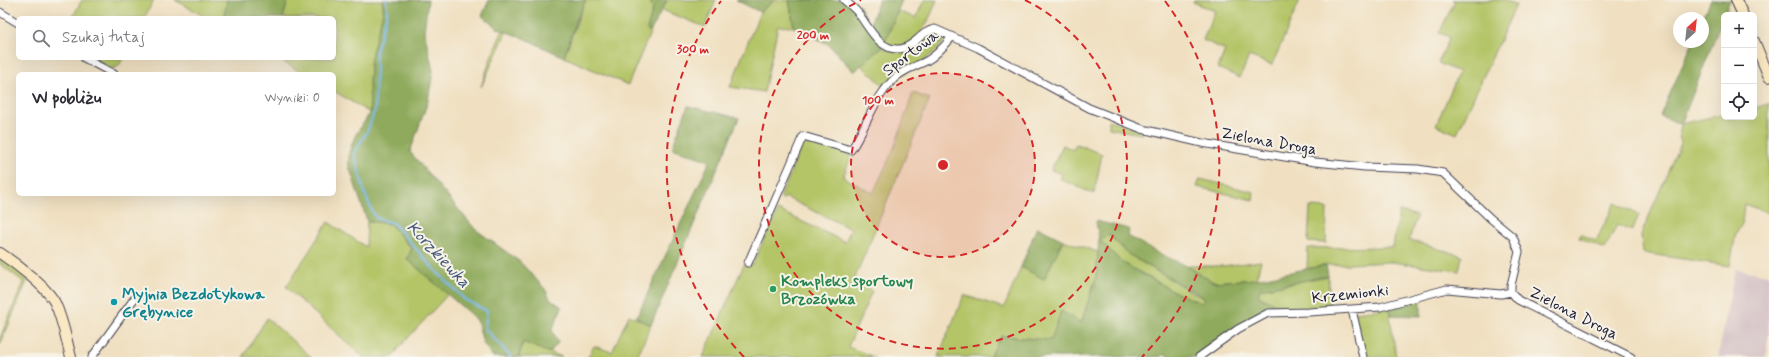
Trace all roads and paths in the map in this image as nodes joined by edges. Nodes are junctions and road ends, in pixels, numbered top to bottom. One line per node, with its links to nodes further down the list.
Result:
1 (844, 0): 6 (street, Zielona Droga)
2 (1736, 0): 4 (street)
3 (0, 12): 5 (street)
4 (1742, 12)
5 (16, 22)
6 (952, 37): 12 (street, Sportowa); 13 (street, Zielona Droga)
7 (1757, 48): 10 (street)
8 (88, 60): 9 (street)
9 (110, 72)
10 (1769, 77)
11 (0, 253): 17 (street)
12 (748, 264)
13 (1511, 292): 15 (street, Krzemionki); 20 (street, Zielona Droga)
14 (134, 299): 18 (street)
15 (1352, 310): 16 (street, Krzemionki); 19 (street)
16 (1200, 356)
17 (71, 357)
18 (92, 357)
19 (1363, 357)
20 (1631, 357)

